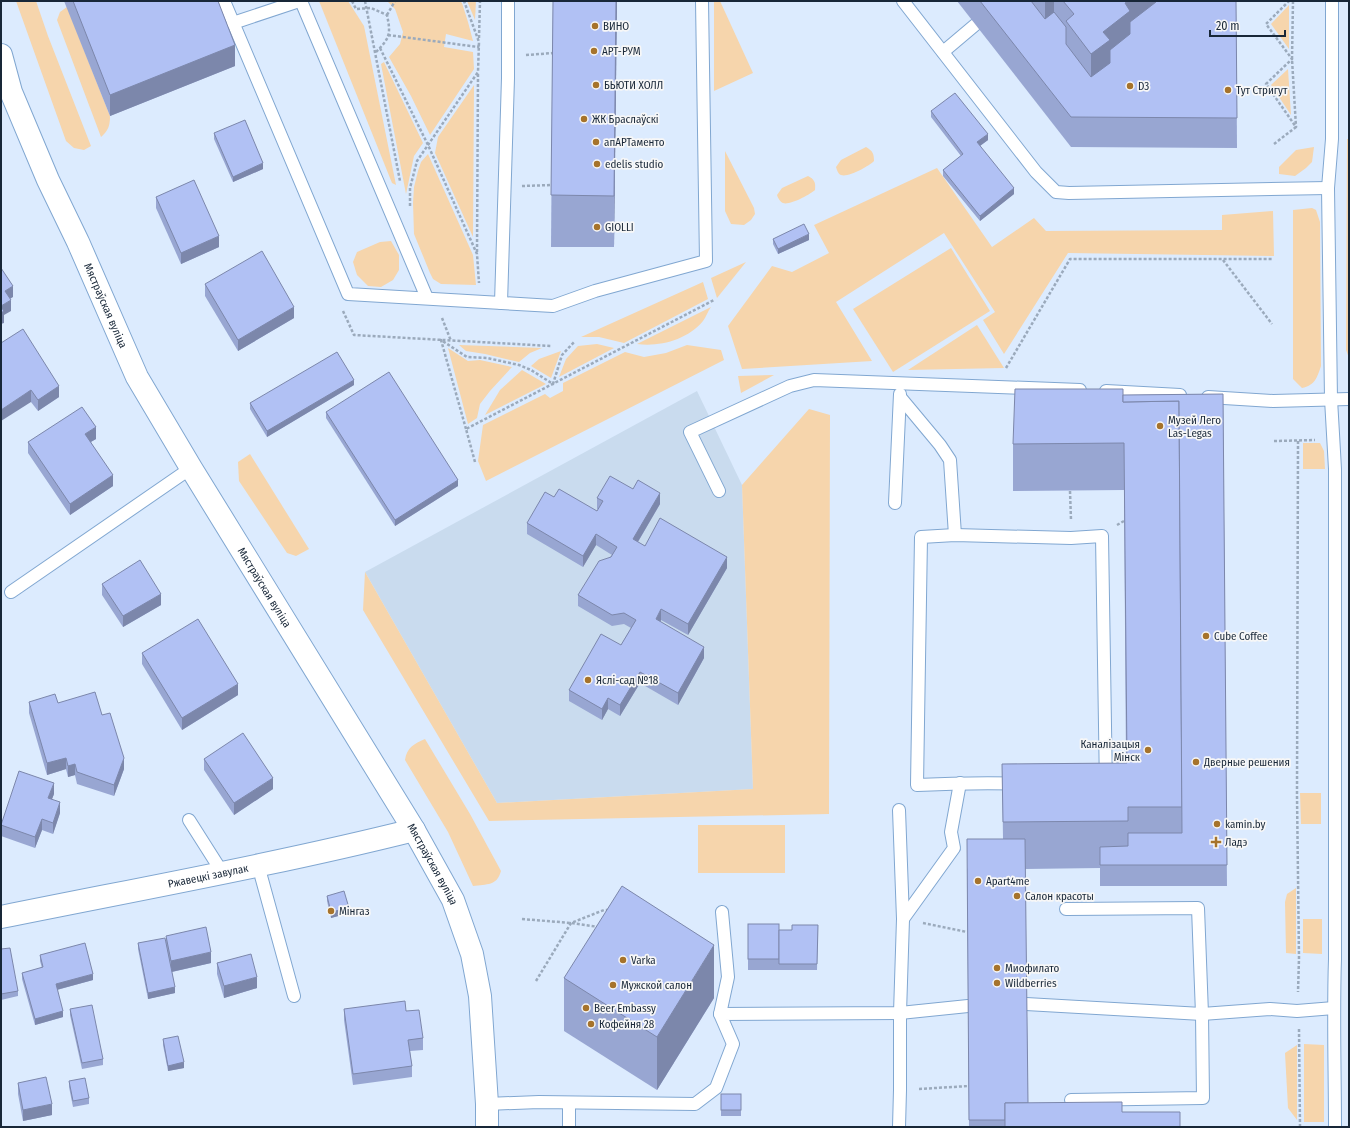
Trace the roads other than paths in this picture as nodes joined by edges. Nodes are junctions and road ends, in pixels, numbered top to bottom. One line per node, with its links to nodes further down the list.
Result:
1 (224, 1): 7 (lane)
2 (300, 1): 7 (lane); 13 (lane)
3 (508, 1): 14 (lane)
4 (702, 1): 14 (lane)
5 (903, 1): 9 (lane)
6 (1332, 1): 12 (lane)
7 (233, 23): 13 (lane)
8 (975, 25): 9 (lane)
9 (943, 52): 12 (lane)
10 (1, 55): 11 (street, Мястраўская вуліца)
11 (6, 94): 21 (street, Мястраўская вуліца)
12 (1328, 188): 18 (lane)
13 (427, 298): 14 (lane)
14 (501, 303)
15 (900, 382): 16 (lane); 17 (lane); 22 (lane)
16 (1066, 389): 18 (lane); 20 (lane)
17 (900, 397): 23 (lane); 24 (lane)
18 (1331, 399): 19 (lane); 39 (lane)
19 (1349, 399)
20 (1066, 403)
21 (192, 468): 25 (lane); 29 (street, Мястраўская вуліца)
22 (719, 491)
23 (895, 503)
24 (955, 535): 26 (lane); 26 (lane)
25 (11, 592)
26 (960, 782): 35 (lane)
27 (898, 810): 35 (lane)
28 (189, 820): 31 (lane)
29 (414, 830): 30 (street, Ржавецкі завулак); 45 (street, Мястраўская вуліца)
30 (258, 865): 31 (street, Ржавецкі завулак); 36 (lane)
31 (222, 872): 34 (street, Ржавецкі завулак)
32 (1066, 909): 42 (lane)
33 (722, 912): 41 (lane)
34 (1, 917)
35 (903, 919): 40 (lane)
36 (294, 996)
37 (1026, 1004): 42 (lane)
38 (968, 1006): 40 (lane)
39 (1334, 1008): 42 (lane); 49 (lane)
40 (900, 1012): 41 (lane); 46 (lane)
41 (720, 1014): 44 (lane)
42 (1202, 1014): 43 (lane)
43 (1071, 1100)
44 (569, 1103): 45 (lane); 48 (lane)
45 (487, 1104): 47 (street, Мястраўская вуліца)
46 (898, 1126)
47 (487, 1127)
48 (569, 1127)
49 (1335, 1127)

